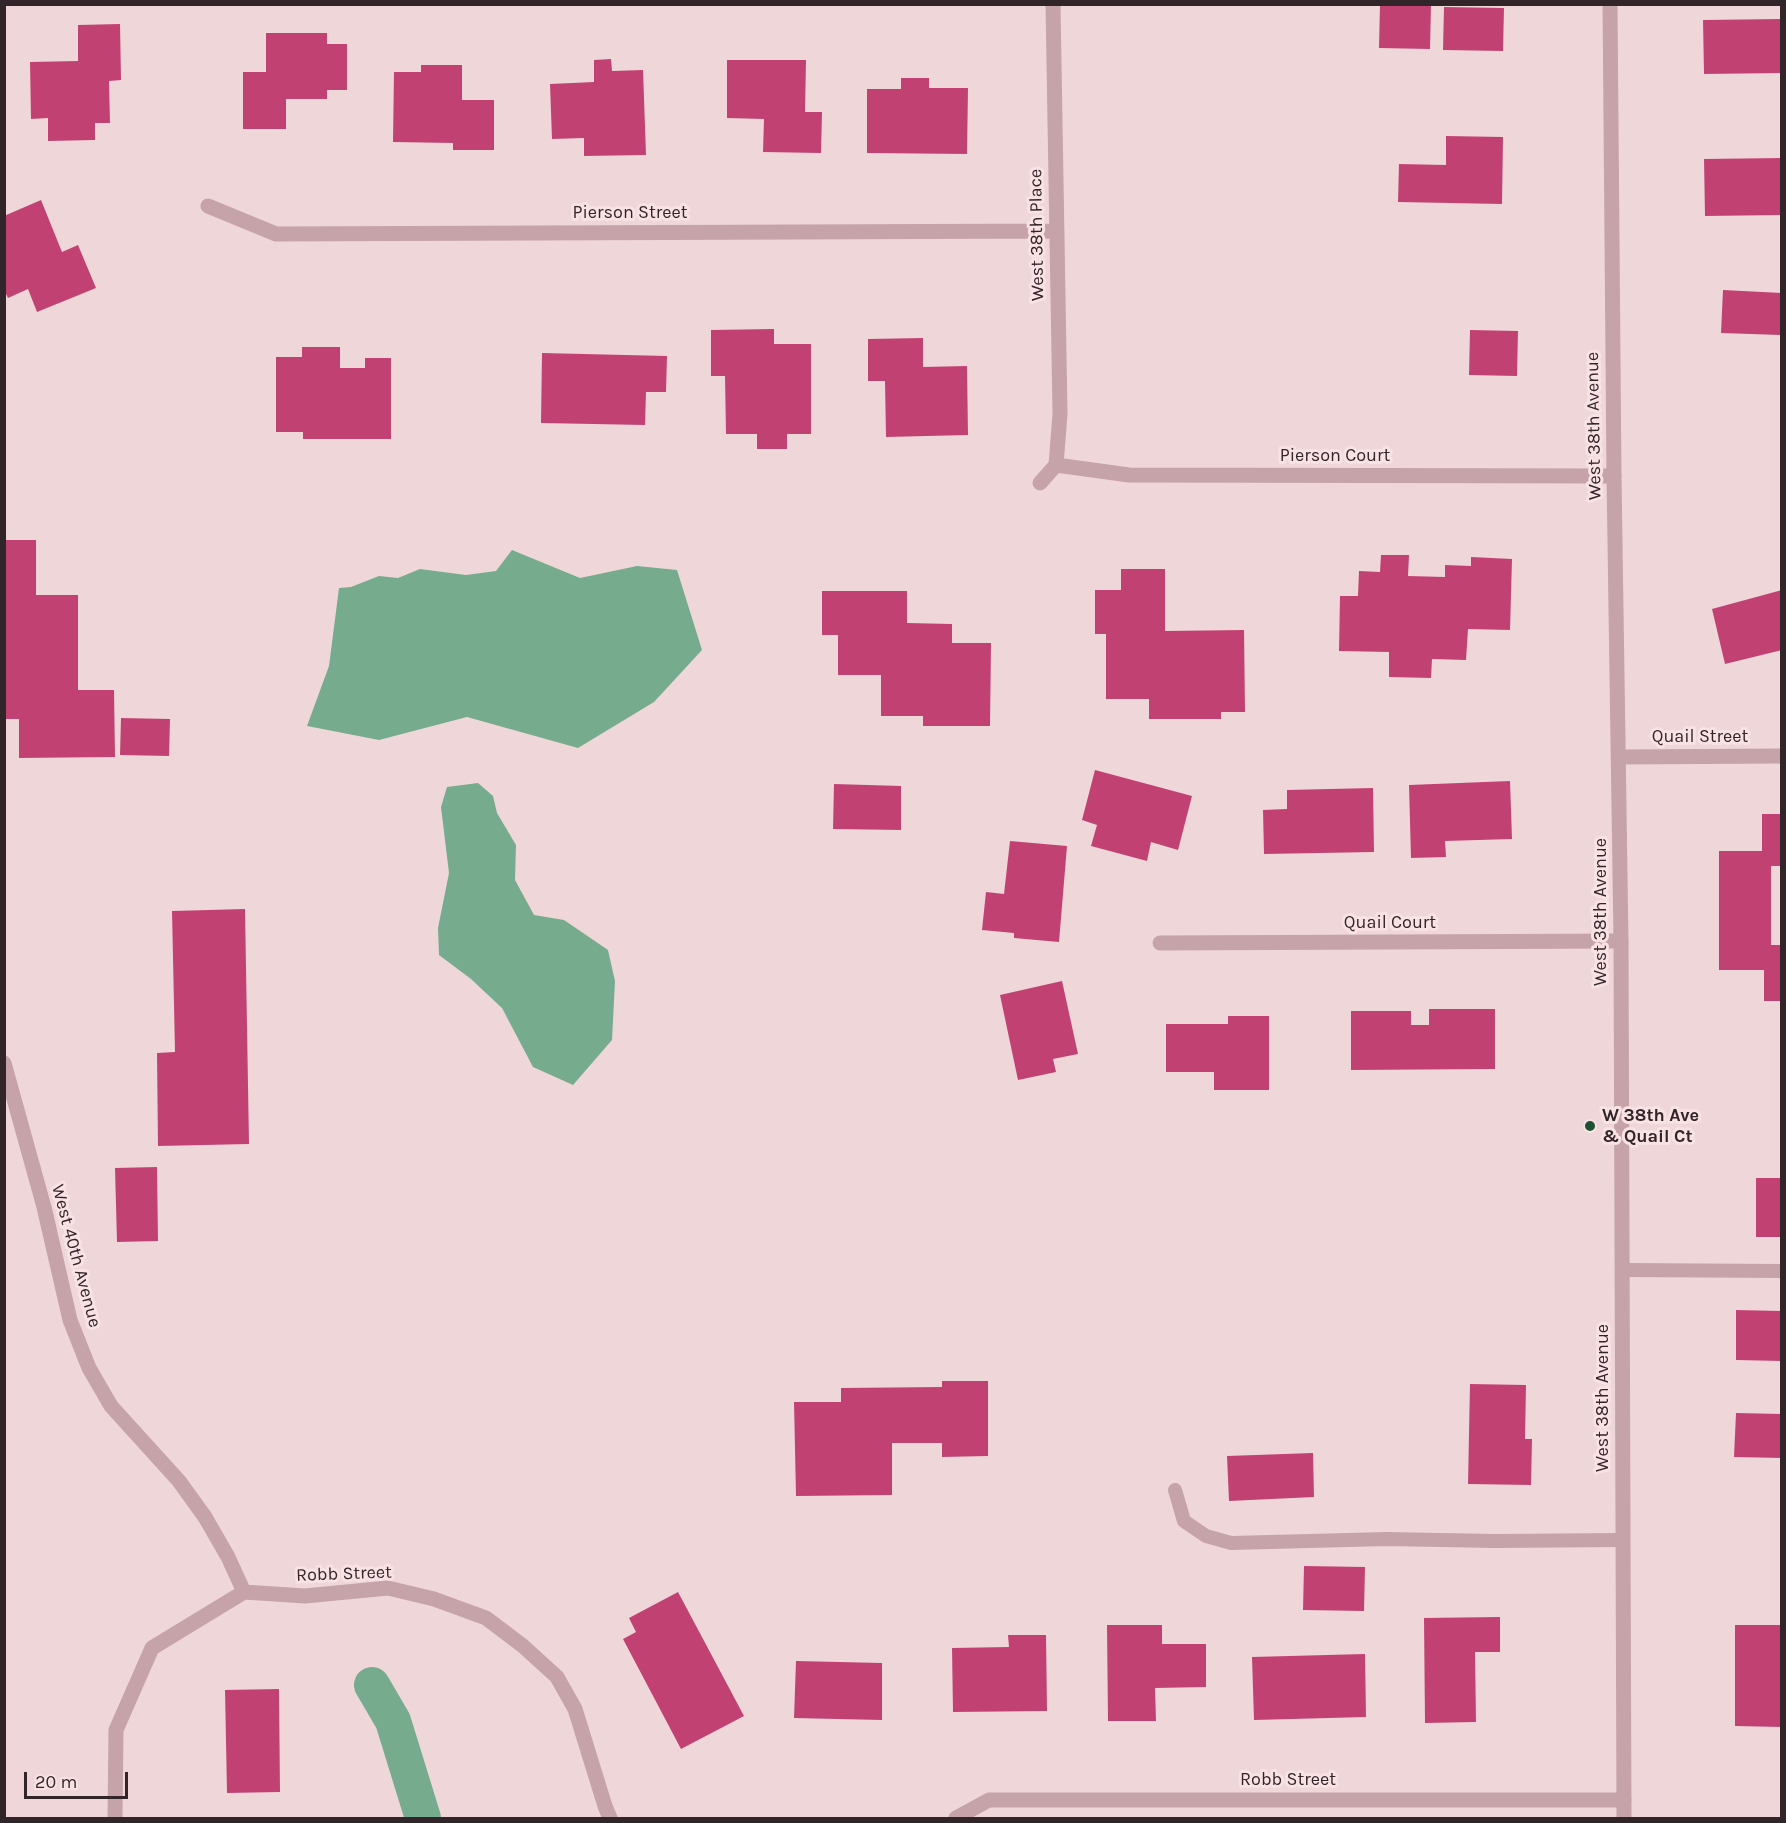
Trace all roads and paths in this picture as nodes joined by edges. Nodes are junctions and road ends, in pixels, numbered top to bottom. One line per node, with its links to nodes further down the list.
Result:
1 (1053, 4): 4 (street, West 38th Place)
2 (1610, 4): 6 (street, West 38th Avenue)
3 (208, 206): 4 (street, Pierson Street)
4 (1057, 231): 5 (street, West 38th Place)
5 (1056, 465): 6 (street, Pierson Court); 7 (street)
6 (1614, 476): 9 (street, West 38th Avenue)
7 (1040, 483)
8 (1782, 756): 9 (street, Quail Street)
9 (1619, 757): 10 (street, West 38th Avenue)
10 (1621, 941): 11 (street, Quail Court); 13 (street, West 38th Avenue)
11 (1160, 943)
12 (4, 1063): 17 (street, West 40th Avenue)
13 (1622, 1270): 14 (lane); 16 (street, West 38th Avenue)
14 (1782, 1271)
15 (1175, 1490): 16 (lane)
16 (1623, 1540): 18 (street, West 38th Avenue)
17 (244, 1592): 19 (street); 20 (street, Robb Street)
18 (1624, 1800): 21 (street, Robb Street); 22 (street, West 38th Avenue)
19 (115, 1818)
20 (610, 1818)
21 (957, 1818)
22 (1624, 1818)

